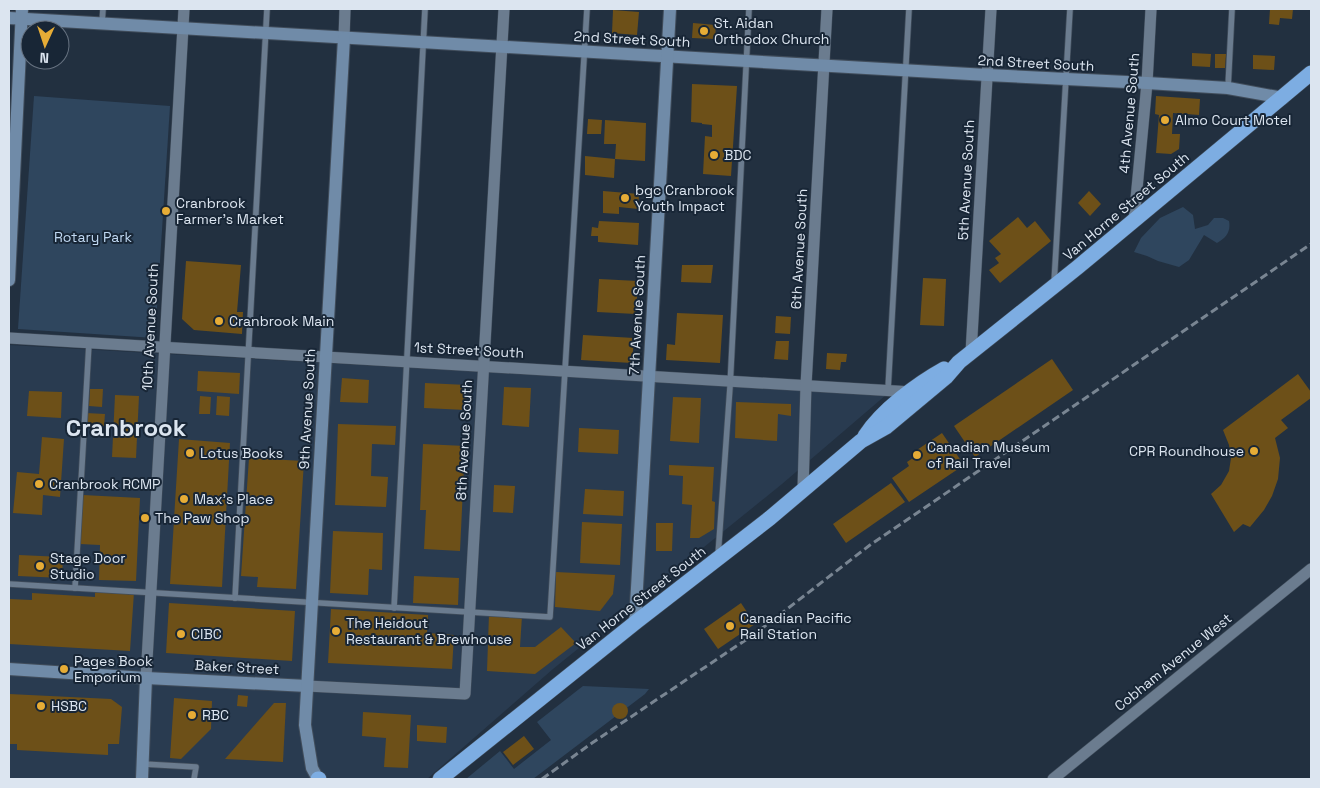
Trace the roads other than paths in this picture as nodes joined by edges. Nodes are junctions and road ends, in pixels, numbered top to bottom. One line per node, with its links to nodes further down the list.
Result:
1 (103, 9): 17 (lane)
2 (184, 9): 18 (street, 10th Avenue South)
3 (267, 9): 19 (lane)
4 (345, 9): 20 (street, 9th Avenue South)
5 (424, 9): 21 (lane)
6 (504, 9): 22 (street, 8th Avenue South)
7 (587, 9): 23 (lane)
8 (670, 9): 24 (street, 7th Avenue South)
9 (749, 9): 25 (lane)
10 (827, 9): 26 (street, 6th Avenue South)
11 (909, 9): 27 (lane)
12 (991, 9): 29 (street, 5th Avenue South)
13 (1070, 9): 30 (lane)
14 (1151, 9): 31 (street, 4th Avenue South)
15 (1232, 9): 32 (lane)
16 (17, 15): 17 (street, 2nd Street South); 35 (street)
17 (102, 24): 18 (street, 2nd Street South)
18 (182, 28): 19 (street, 2nd Street South); 39 (street, 10th Avenue South)
19 (265, 33): 20 (street, 2nd Street South); 40 (lane)
20 (344, 38): 21 (street, 2nd Street South); 41 (street, 9th Avenue South)
21 (423, 42): 22 (street, 2nd Street South); 43 (lane)
22 (502, 47): 23 (street, 2nd Street South); 44 (street, 8th Avenue South)
23 (584, 51): 24 (street, 2nd Street South); 45 (lane)
24 (667, 56): 25 (street, 2nd Street South); 46 (street, 7th Avenue South)
25 (746, 61): 26 (street, 2nd Street South); 47 (lane)
26 (824, 66): 27 (street, 2nd Street South); 48 (street, 6th Avenue South)
27 (905, 70): 29 (street, 2nd Street South); 49 (lane)
28 (1311, 73): 33 (highway, Van Horne Street South)
29 (987, 75): 30 (street, 2nd Street South); 42 (street, 5th Avenue South)
30 (1066, 79): 31 (street, 2nd Street South); 36 (lane)
31 (1147, 83): 32 (street, 2nd Street South); 34 (street, 4th Avenue South)
32 (1228, 88): 33 (street, 2nd Street South)
33 (1283, 98): 34 (highway, Van Horne Street South)
34 (1134, 220): 36 (highway, Van Horne Street South)
35 (9, 280)
36 (1054, 286): 42 (highway, Van Horne Street South)
37 (9, 338): 38 (street, 1st Street South)
38 (89, 343): 39 (street, 1st Street South); 57 (lane)
39 (164, 348): 40 (street, 1st Street South); 58 (street, 10th Avenue South)
40 (248, 352): 41 (street, 1st Street South); 59 (lane)
41 (325, 357): 43 (street, 1st Street South); 60 (street, 9th Avenue South)
42 (965, 357): 50 (highway, Van Horne Street South); 51 (highway, Van Horne Street South)
43 (407, 362): 44 (street, 1st Street South); 61 (lane)
44 (484, 366): 45 (street, 1st Street South); 62 (street, 8th Avenue South)
45 (566, 371): 46 (street, 1st Street South); 62 (lane)
46 (649, 376): 47 (street, 1st Street South); 63 (street, 7th Avenue South)
47 (731, 381): 48 (street, 1st Street South); 54 (lane)
48 (806, 385): 49 (street, 1st Street South); 53 (street, 6th Avenue South)
49 (888, 390): 50 (street, 1st Street South)
50 (910, 392): 51 (street, 1st Street South); 52 (highway, Van Horne Street South)
51 (927, 394): 52 (highway, Van Horne Street South)
52 (861, 441): 53 (highway, Van Horne Street South)
53 (803, 490): 54 (highway, Van Horne Street South)
54 (718, 559): 63 (highway, Van Horne Street South)
55 (1311, 569): 73 (street, Cobham Avenue West)
56 (9, 584): 57 (lane)
57 (75, 588): 58 (lane)
58 (150, 593): 59 (lane); 65 (street, 10th Avenue South)
59 (236, 598): 60 (lane)
60 (312, 603): 61 (lane); 66 (street, 9th Avenue South)
61 (394, 608): 62 (lane)
62 (470, 612): 67 (street, 8th Avenue South)
63 (635, 623): 72 (highway, Van Horne Street South)
64 (9, 669): 65 (street, Baker Street)
65 (146, 678): 66 (street, Baker Street); 68 (street)
66 (307, 686): 67 (street, Baker Street); 71 (street, 9th Avenue South)
67 (465, 694)
68 (142, 764): 69 (street); 70 (lane)
69 (142, 779)
70 (194, 779)
71 (318, 779)
72 (440, 779)
73 (1053, 779)

